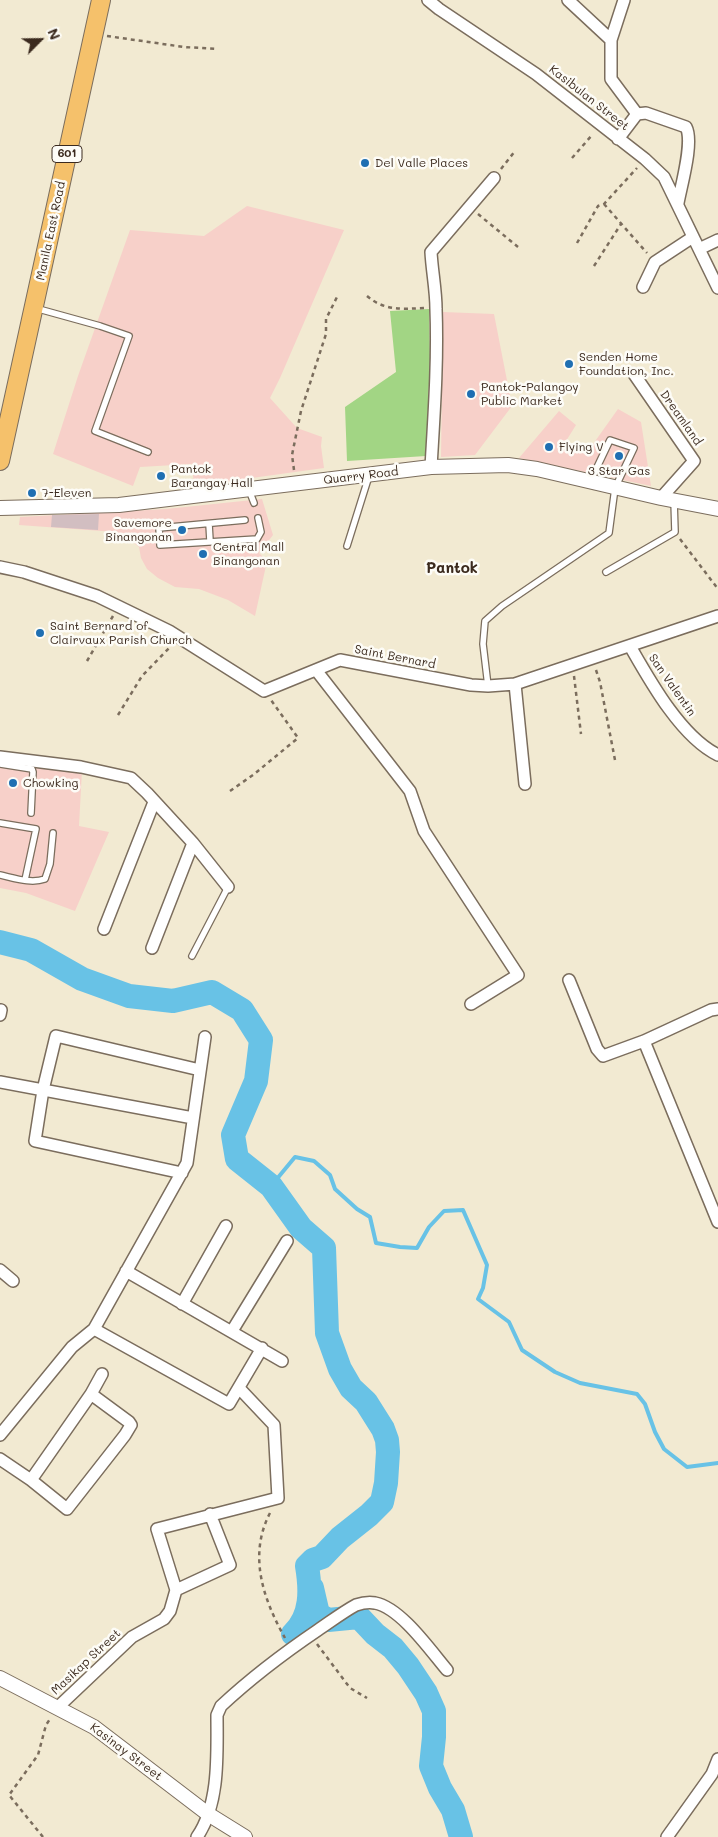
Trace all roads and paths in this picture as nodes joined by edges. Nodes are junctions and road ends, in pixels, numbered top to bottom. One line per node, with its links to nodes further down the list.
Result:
1 (101, 0): 5 (main road, Manila East Road / 601)
2 (428, 0): 9 (street, Kasibulan Street)
3 (568, 0): 6 (street)
4 (624, 0): 6 (street)
5 (93, 34): 7 (path); 31 (main road, Manila East Road / 601)
6 (611, 40): 8 (street)
7 (217, 49)
8 (637, 114): 10 (street); 15 (street)
9 (600, 125): 10 (street, Kasibulan Street); 12 (path)
10 (618, 139): 13 (street, Kasibulan Street)
11 (515, 151): 14 (path)
12 (572, 158)
13 (645, 159): 15 (street, Kasibulan Street); 16 (path)
14 (494, 178): 17 (street)
15 (678, 203): 19 (street, Kasibulan Street)
16 (604, 204): 18 (path); 21 (path)
17 (469, 207): 22 (path); 30 (street)
18 (621, 224): 24 (path); 25 (path)
19 (694, 237): 23 (street, Kasibulan Street); 24 (street)
20 (718, 240): 23 (street)
21 (577, 243)
22 (518, 247)
23 (699, 249): 27 (street, Kasibulan Street)
24 (655, 262): 26 (street)
25 (594, 266)
26 (643, 287)
27 (718, 288)
28 (338, 295): 38 (path)
29 (367, 296): 30 (path)
30 (436, 307): 35 (street)
31 (43, 310): 33 (lane); 34 (main road, Manila East Road / 601)
32 (634, 374): 40 (street, Dreamland)
33 (148, 452)
34 (0, 461)
35 (431, 467): 36 (street, Quarry Road); 37 (street, Quarry Road)
36 (370, 474): 38 (street, Quarry Road); 48 (lane)
37 (590, 482): 39 (street, Quarry Road); 39 (lane)
38 (296, 484): 41 (street, Quarry Road)
39 (615, 488): 40 (street, Quarry Road); 61 (lane)
40 (668, 499): 42 (street, Quarry Road); 46 (lane)
41 (0, 508)
42 (718, 509)
43 (258, 518): 47 (lane)
44 (245, 520): 45 (lane)
45 (208, 524): 47 (lane); 47 (lane)
46 (675, 532): 50 (lane); 51 (path)
47 (210, 542)
48 (347, 546)
49 (0, 567): 52 (street)
50 (606, 572)
51 (718, 589)
52 (118, 606): 54 (street); 57 (path)
53 (718, 616): 55 (street, Saint Bernard)
54 (178, 637): 62 (street); 63 (path)
55 (630, 646): 56 (street, Saint Bernard); 65 (street, San Valentin)
56 (592, 659): 58 (street, Saint Bernard); 67 (path)
57 (87, 661)
58 (572, 665): 60 (street, Saint Bernard); 64 (path)
59 (316, 670): 61 (street, Saint Bernard); 62 (street, Saint Bernard); 83 (street)
60 (515, 684): 61 (street, Saint Bernard); 69 (street)
61 (488, 686)
62 (264, 690): 70 (path)
63 (118, 716)
64 (582, 734)
65 (718, 755)
66 (0, 758): 71 (street)
67 (615, 760)
68 (0, 764): 72 (lane)
69 (525, 784)
70 (230, 791)
71 (154, 802): 75 (street); 79 (street)
72 (31, 813)
73 (0, 823): 77 (lane)
74 (53, 833): 77 (lane)
75 (193, 843): 78 (street); 80 (street)
76 (0, 875): 77 (lane)
77 (25, 880)
78 (228, 888): 81 (lane)
79 (104, 929)
80 (152, 948)
81 (192, 956)
82 (569, 980): 86 (street)
83 (471, 1004)
84 (718, 1009): 86 (street)
85 (205, 1037): 87 (street)
86 (644, 1041): 92 (street)
87 (200, 1070): 89 (street); 90 (street)
88 (0, 1082): 89 (street)
89 (43, 1090): 90 (street); 91 (street)
90 (193, 1118): 91 (street)
91 (182, 1173): 96 (street)
92 (718, 1222)
93 (226, 1226): 98 (street)
94 (287, 1241): 100 (street)
95 (0, 1270): 97 (street)
96 (126, 1271): 98 (street); 99 (street)
97 (13, 1282)
98 (182, 1304): 100 (street)
99 (94, 1329): 104 (street); 106 (street)
100 (232, 1331): 101 (street)
101 (262, 1348): 102 (street); 104 (street)
102 (282, 1361)
103 (102, 1374): 105 (street)
104 (238, 1388): 109 (street)
105 (91, 1394): 108 (street); 108 (street)
106 (0, 1436)
107 (0, 1459): 108 (street)
108 (31, 1480)
109 (278, 1498): 110 (street); 113 (path)
110 (210, 1514): 111 (street); 111 (street)
111 (176, 1590): 117 (street, Masikap Street)
112 (310, 1636): 113 (street); 114 (street); 116 (path)
113 (291, 1648): 119 (street)
114 (447, 1670)
115 (0, 1678): 117 (street, Kasinay Street)
116 (367, 1698)
117 (57, 1708): 119 (street, Kasinay Street); 120 (path)
118 (718, 1759): 123 (street)
119 (208, 1814): 121 (street); 122 (street, Kasinay Street)
120 (43, 1837)
121 (197, 1837)
122 (245, 1837)
123 (667, 1837)

